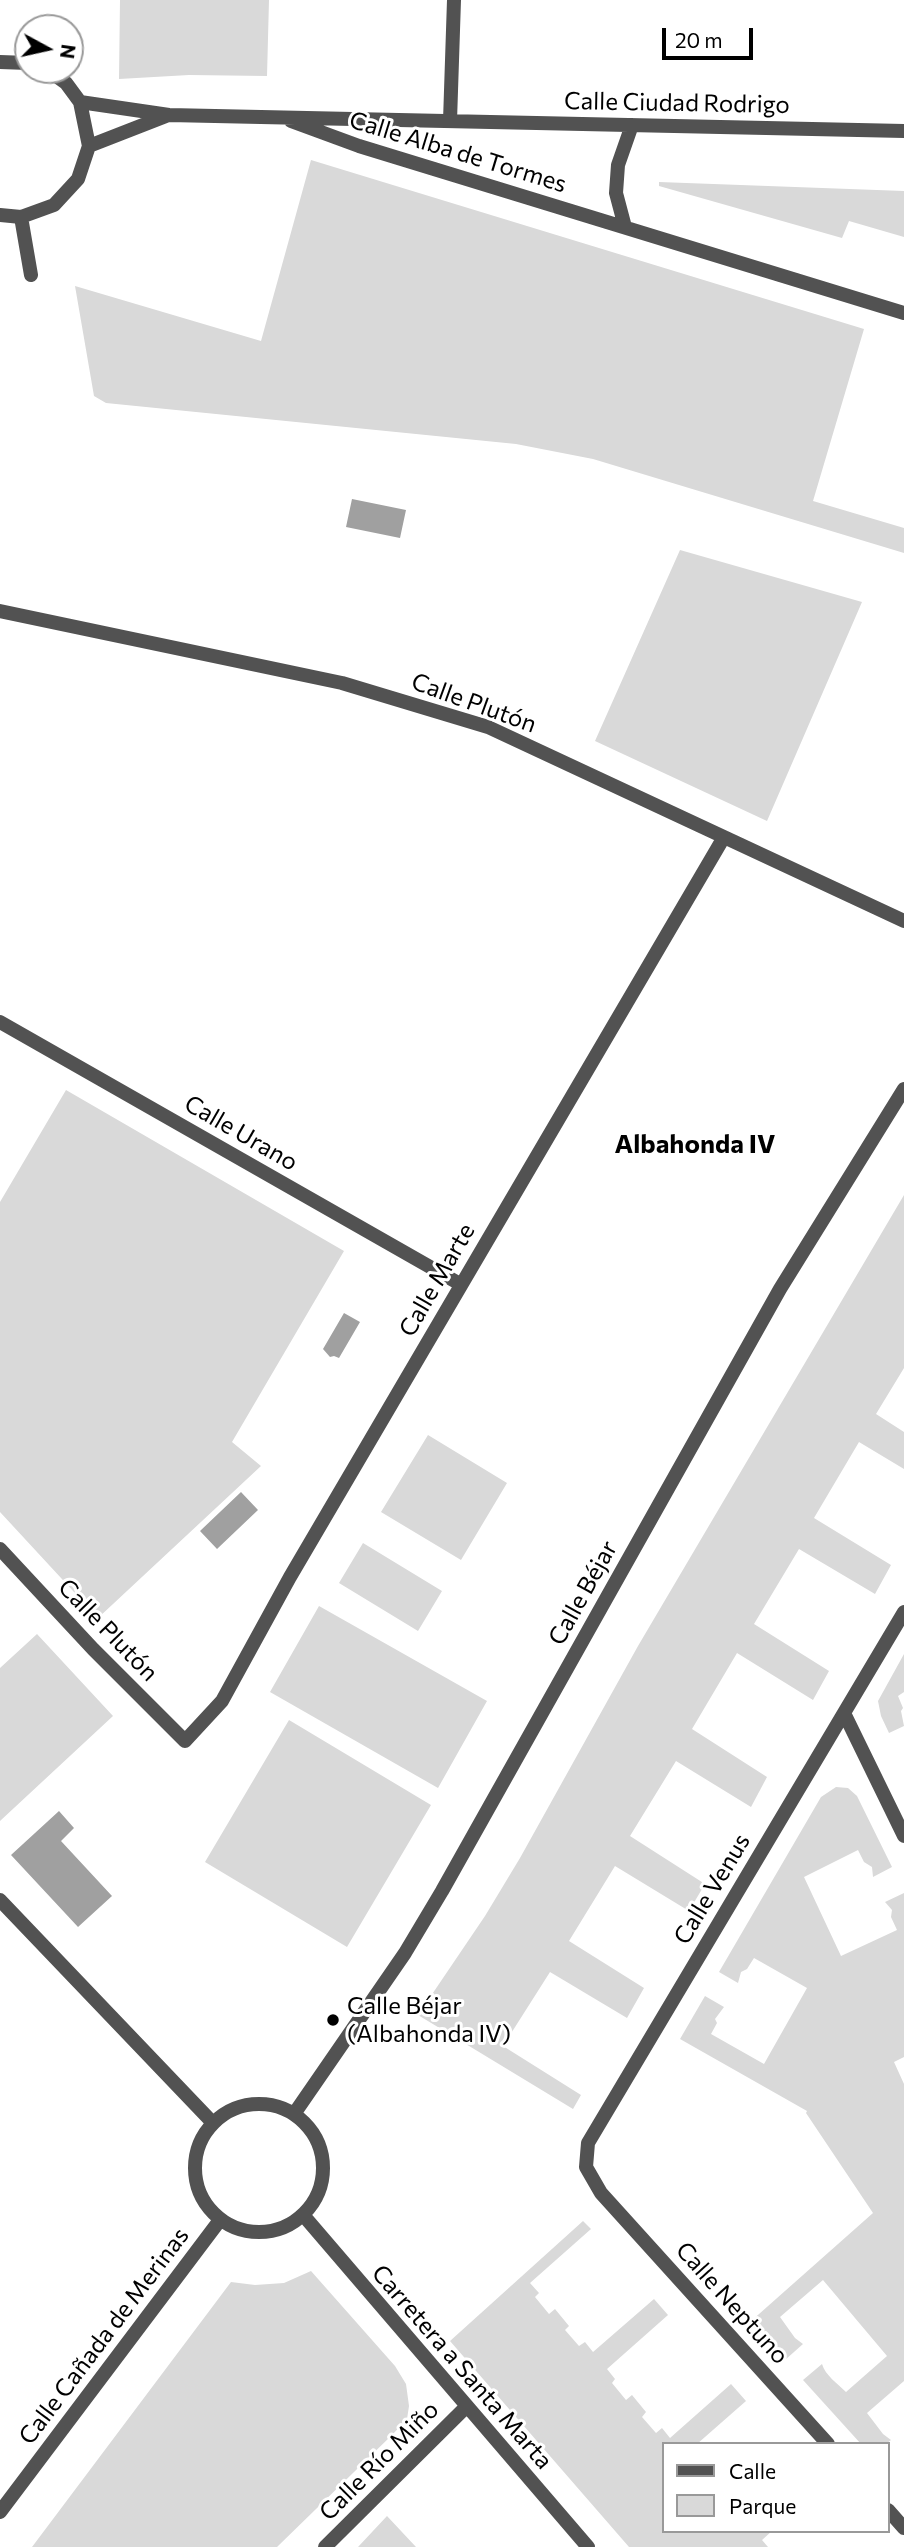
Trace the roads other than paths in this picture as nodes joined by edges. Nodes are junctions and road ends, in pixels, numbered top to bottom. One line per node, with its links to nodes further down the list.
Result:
1 (453, 0): 8 (street)
2 (0, 56): 3 (street)
3 (0, 62)
4 (67, 84): 5 (street)
5 (80, 102): 6 (street, Calle Ciudad Rodrigo); 11 (street)
6 (169, 114): 7 (street, Calle Ciudad Rodrigo); 11 (street, Calle Ciudad Rodrigo)
7 (280, 117): 8 (street, Calle Ciudad Rodrigo); 14 (street, Calle Alba de Tormes)
8 (450, 121): 9 (street, Calle Ciudad Rodrigo)
9 (632, 125): 10 (street, Calle Ciudad Rodrigo); 14 (street)
10 (904, 131)
11 (89, 146): 13 (street)
12 (0, 215): 13 (street)
13 (21, 217): 15 (street)
14 (625, 227): 16 (street, Calle Alba de Tormes)
15 (32, 275)
16 (904, 313)
17 (0, 611): 18 (street, Calle Plutón)
18 (724, 837): 19 (street, Calle Plutón); 22 (street, Calle Marte)
19 (904, 921)
20 (0, 1022): 22 (street, Calle Urano)
21 (904, 1089): 29 (street, Calle Béjar)
22 (460, 1284): 26 (street, Calle Marte)
23 (0, 1549): 26 (street, Calle Plutón)
24 (904, 1612): 25 (street, Calle Venus)
25 (844, 1713): 27 (street); 31 (street, Calle Venus)
26 (185, 1741)
27 (904, 1836)
28 (0, 1899): 30 (street)
29 (294, 2114): 30 (street); 32 (street)
30 (212, 2122): 33 (street)
31 (601, 2193): 35 (street, Calle Neptuno)
32 (304, 2216): 33 (street); 34 (street, Carretera a Santa Marta)
33 (219, 2220): 36 (street, Calle Cañada de Merinas)
34 (466, 2407): 39 (street, Calle Río Miño); 40 (street, Carretera a Santa Marta)
35 (826, 2442)
36 (0, 2512)
37 (890, 2512): 38 (street)
38 (904, 2528)
39 (325, 2547)
40 (588, 2547)

